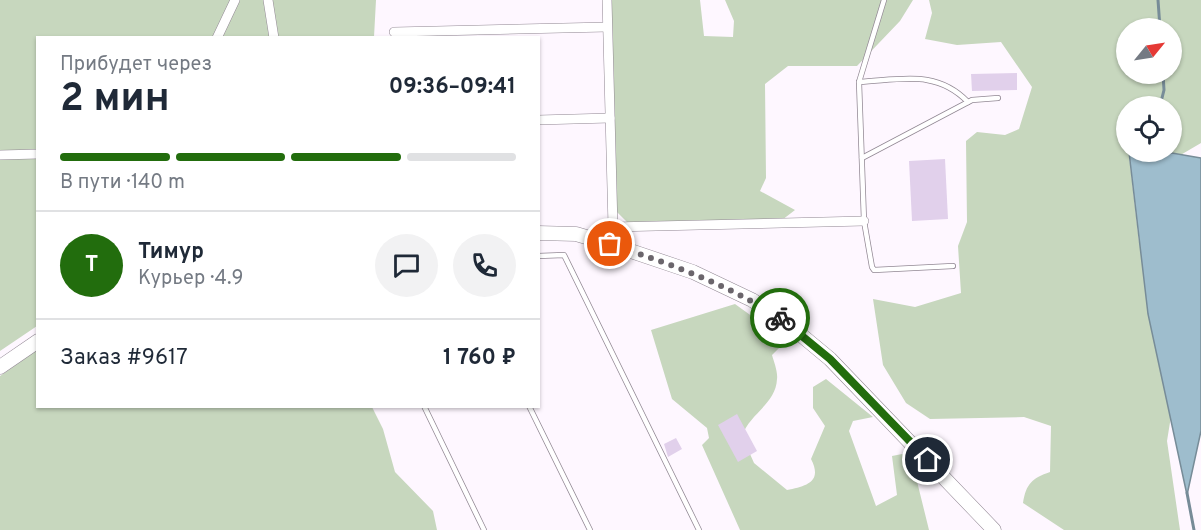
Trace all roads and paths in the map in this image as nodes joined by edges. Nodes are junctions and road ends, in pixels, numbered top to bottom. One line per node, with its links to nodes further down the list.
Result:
1 (235, 0): 7 (street)
2 (268, 0): 8 (street)
3 (607, 0): 5 (street)
4 (884, 0): 9 (lane)
5 (608, 27): 6 (street); 12 (street)
6 (394, 32)
7 (218, 36)
8 (274, 36)
9 (859, 82): 11 (lane); 16 (lane)
10 (998, 98): 11 (lane)
11 (968, 102): 16 (lane)
12 (610, 118): 13 (street); 18 (street)
13 (540, 120)
14 (36, 154): 15 (street)
15 (0, 155)
16 (862, 158): 17 (lane)
17 (864, 221): 18 (street); 22 (lane)
18 (613, 227): 20 (street)
19 (540, 233): 20 (main road)
20 (610, 244): 30 (main road)
21 (540, 256): 29 (lane)
22 (953, 266)
23 (36, 342): 24 (main road)
24 (0, 367)
25 (425, 408): 27 (lane)
26 (530, 408): 28 (lane)
27 (484, 530)
28 (590, 530)
29 (699, 530)
30 (994, 530)

